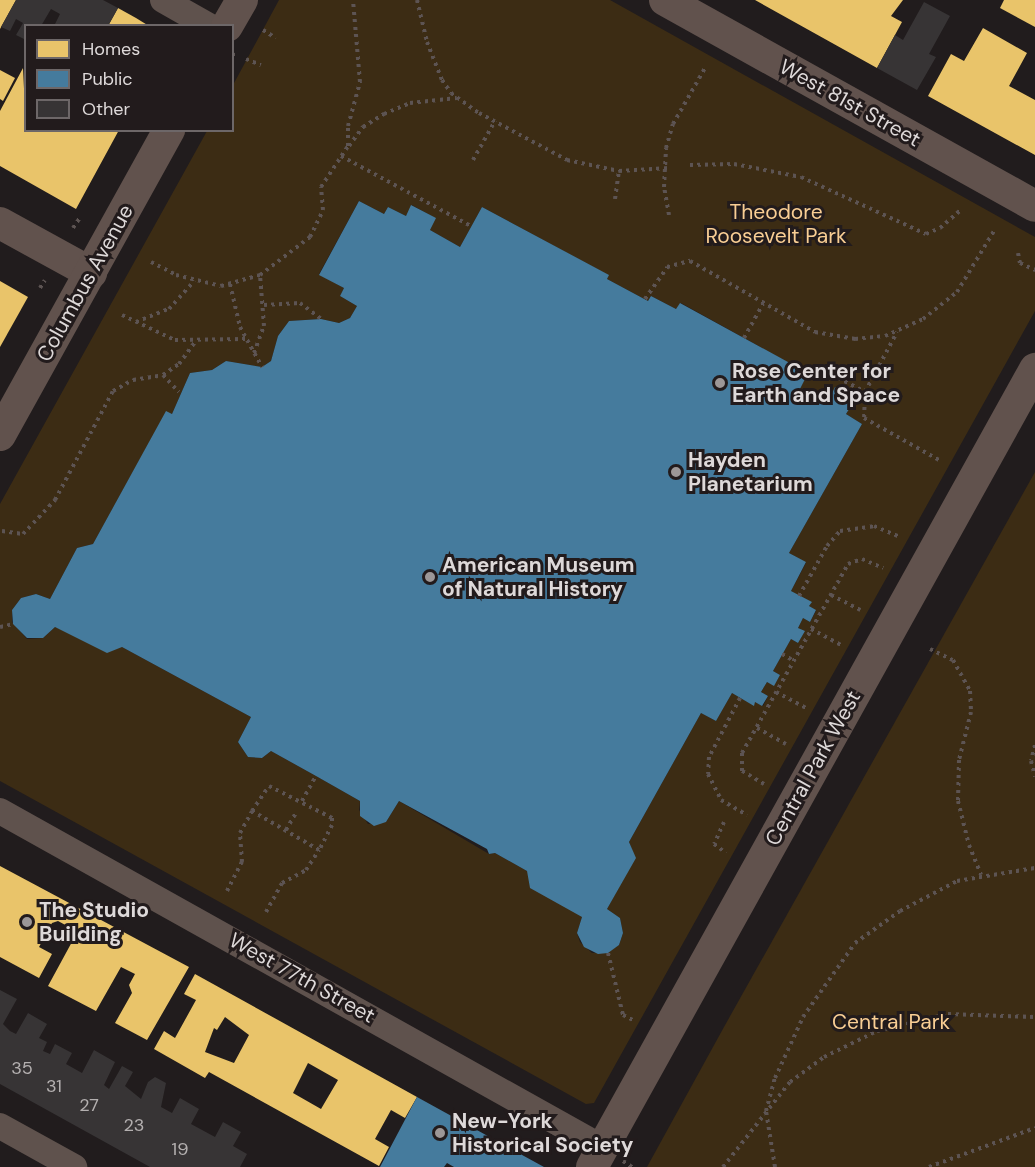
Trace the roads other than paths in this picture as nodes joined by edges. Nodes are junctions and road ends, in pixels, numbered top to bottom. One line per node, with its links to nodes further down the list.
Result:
1 (163, 0): 4 (street)
2 (242, 0): 5 (main road)
3 (665, 0): 7 (main road, West 81st Street)
4 (205, 24)
5 (228, 24)
6 (168, 132): 9 (main road, Columbus Avenue)
7 (1035, 206)
8 (0, 222): 9 (main road)
9 (91, 273): 11 (main road, Columbus Avenue)
10 (1035, 369): 14 (main road, Central Park West)
11 (0, 435)
12 (0, 811): 14 (street, West 77th Street)
13 (0, 1126): 15 (street)
14 (597, 1157)
15 (74, 1167)

